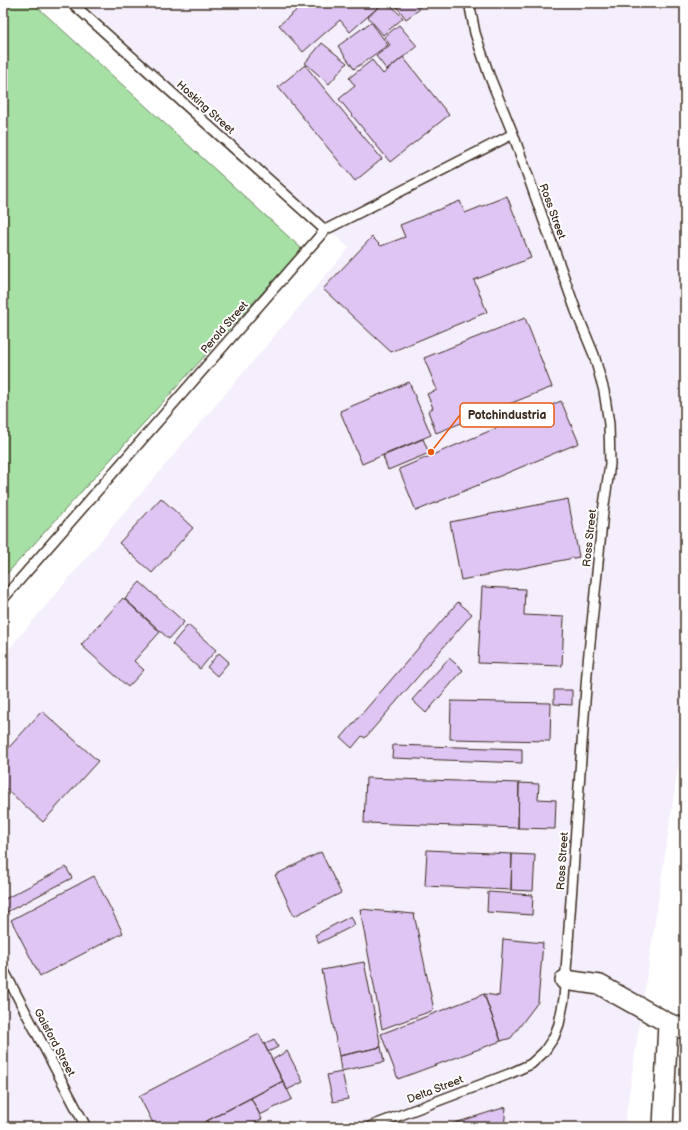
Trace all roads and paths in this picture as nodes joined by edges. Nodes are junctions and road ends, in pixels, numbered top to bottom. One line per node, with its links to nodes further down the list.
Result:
1 (72, 3): 4 (lane, Hosking Street)
2 (470, 3): 3 (lane, Ross Street)
3 (513, 134): 4 (lane, Perold Street); 7 (lane, Ross Street)
4 (325, 230): 5 (lane, Perold Street)
5 (3, 599)
6 (3, 969): 10 (lane, Gaisford Street)
7 (565, 980): 8 (street); 9 (lane, Ross Street)
8 (676, 1026): 12 (street)
9 (509, 1074): 11 (lane, Delta Street)
10 (86, 1127)
11 (369, 1127)
12 (663, 1127)

